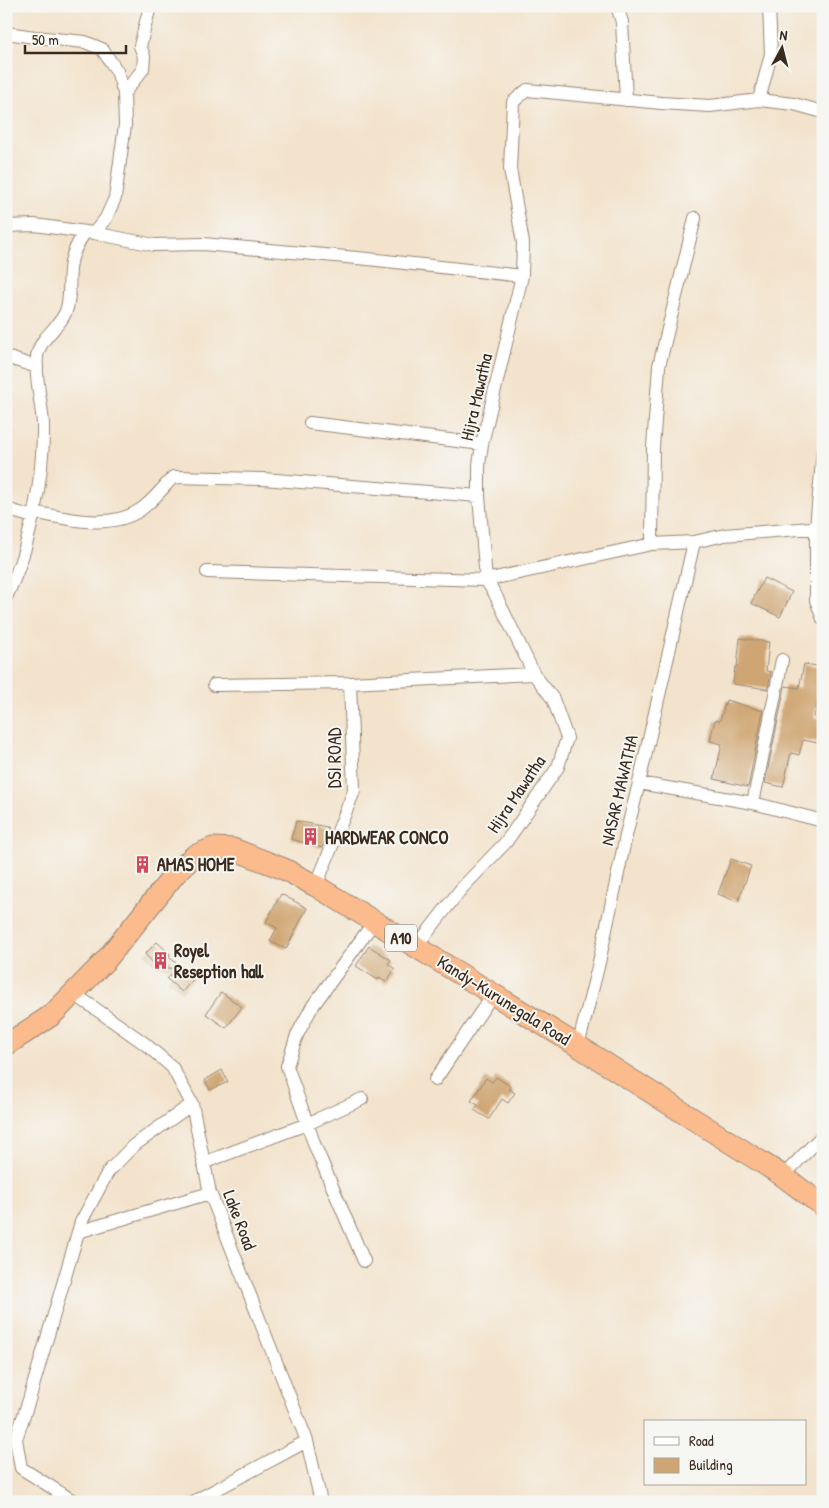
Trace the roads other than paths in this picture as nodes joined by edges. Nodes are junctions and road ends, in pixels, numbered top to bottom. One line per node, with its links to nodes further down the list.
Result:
1 (150, 6): 5 (street)
2 (617, 6): 6 (street)
3 (769, 6): 7 (street)
4 (6, 33): 5 (street)
5 (124, 93): 11 (street)
6 (626, 100): 7 (street, Hijra Mawatha); 12 (street, Hijra Mawatha)
7 (759, 100): 8 (street, Hijra Mawatha)
8 (823, 112)
9 (695, 218): 23 (street)
10 (6, 226): 11 (street)
11 (89, 232): 12 (street); 14 (street)
12 (522, 276): 16 (street, Hijra Mawatha)
13 (6, 357): 14 (street)
14 (37, 367): 20 (street)
15 (310, 423): 16 (street)
16 (482, 444): 18 (street, Hijra Mawatha)
17 (823, 450): 21 (street)
18 (479, 496): 20 (street); 25 (street, Hijra Mawatha)
19 (6, 509): 20 (street)
20 (34, 514): 26 (street)
21 (819, 527): 22 (street); 27 (street)
22 (694, 542): 23 (street); 32 (street, NASAR MAWATHA)
23 (652, 544): 25 (street)
24 (207, 572): 25 (street)
25 (486, 580): 29 (street, Hijra Mawatha)
26 (6, 597)
27 (823, 618)
28 (782, 660): 33 (street)
29 (534, 674): 30 (street); 37 (street, Hijra Mawatha)
30 (350, 682): 31 (street); 35 (street, DSI ROAD)
31 (214, 685)
32 (639, 783): 33 (street); 41 (street, NASAR MAWATHA)
33 (753, 802): 34 (street)
34 (823, 821)
35 (316, 886): 36 (highway, Kandy-Kurunegala Road / A10); 38 (highway, Kandy-Kurunegala Road / A10)
36 (374, 922): 37 (highway, Kandy-Kurunegala Road / A10); 45 (street)
37 (416, 947): 39 (highway, Kandy-Kurunegala Road / A10)
38 (73, 994): 40 (highway, Kandy-Kurunegala Road / A10); 44 (street, Lake Road)
39 (493, 994): 41 (highway, Kandy-Kurunegala Road / A10); 42 (street)
40 (7, 1042)
41 (578, 1046): 48 (highway, Kandy-Kurunegala Road / A10)
42 (435, 1080)
43 (362, 1100): 45 (street)
44 (192, 1104): 47 (street, Lake Road); 51 (street)
45 (307, 1124): 47 (street); 52 (street)
46 (823, 1136): 48 (street)
47 (203, 1163): 49 (street, Lake Road)
48 (783, 1176): 50 (highway, Kandy-Kurunegala Road / A10)
49 (210, 1193): 51 (street); 53 (street, Lake Road)
50 (823, 1206)
51 (78, 1232): 54 (street)
52 (364, 1261)
53 (307, 1441): 56 (street); 57 (street, Lake Road)
54 (58, 1497): 55 (street)
55 (75, 1502)
56 (193, 1502)
57 (321, 1502)

